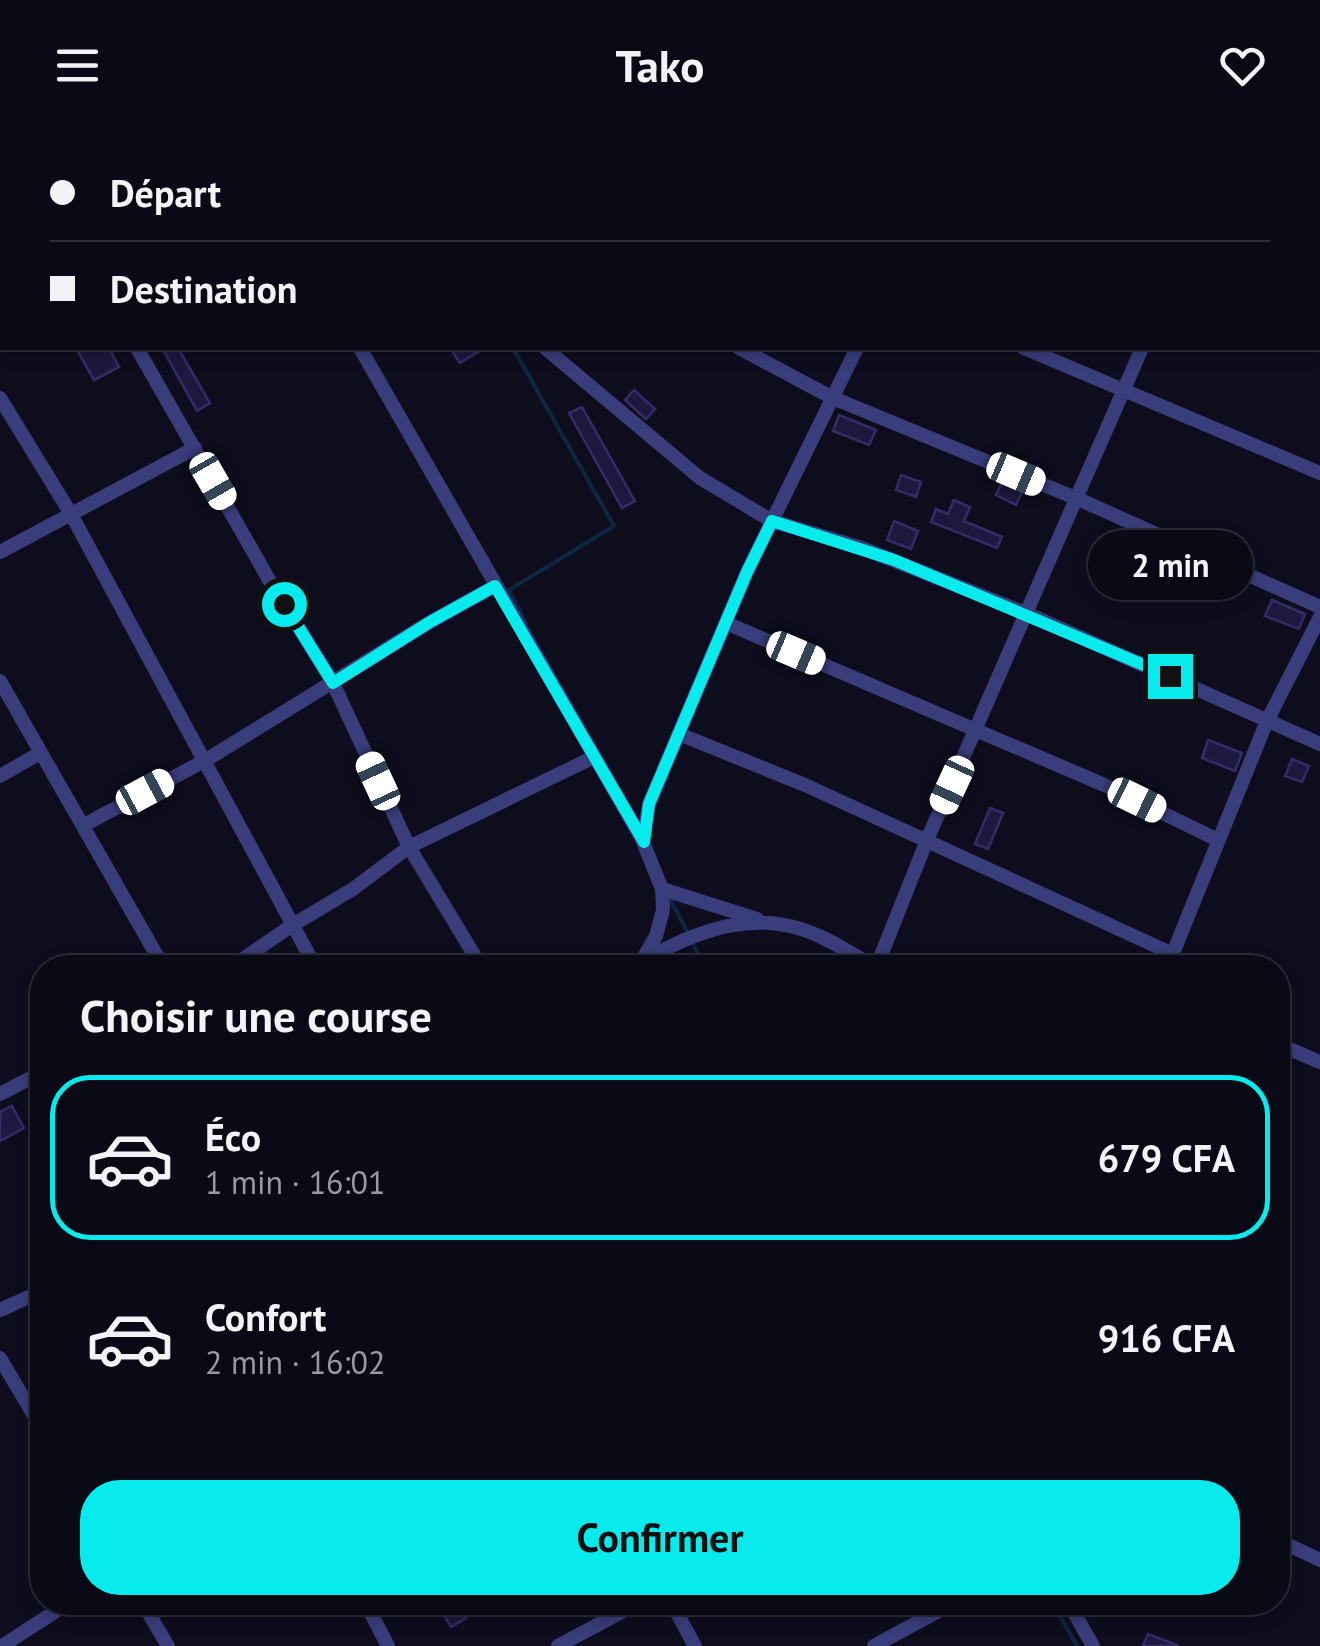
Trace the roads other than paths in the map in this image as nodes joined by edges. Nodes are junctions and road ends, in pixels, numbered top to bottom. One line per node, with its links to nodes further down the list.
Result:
1 (139, 350): 11 (street)
2 (361, 350): 17 (street)
3 (547, 350): 15 (street)
4 (743, 350): 10 (street)
5 (856, 350): 10 (street)
6 (1029, 350): 8 (street)
7 (1141, 350): 8 (street)
8 (1123, 389): 12 (street); 13 (street)
9 (0, 398): 14 (street)
10 (833, 398): 13 (street); 15 (street)
11 (195, 448): 14 (street); 23 (street)
12 (1320, 474)
13 (1078, 499): 18 (street); 19 (street)
14 (72, 514): 16 (street); 30 (street)
15 (772, 521): 19 (street); 21 (street)
16 (0, 552)
17 (495, 586): 23 (street); 29 (street)
18 (1320, 608)
19 (1028, 614): 24 (street); 25 (street)
20 (1320, 617): 24 (street)
21 (726, 624): 25 (street); 26 (street)
22 (0, 681): 28 (street)
23 (333, 683): 30 (street); 36 (street)
24 (1266, 721): 27 (street); 34 (street)
25 (978, 730): 33 (street); 34 (street)
26 (679, 734): 33 (street); 35 (street)
27 (1320, 744)
28 (40, 753): 31 (street); 32 (street)
29 (594, 757): 35 (street); 36 (street)
30 (206, 760): 32 (street); 39 (street)
31 (0, 776)
32 (84, 825): 40 (street)
33 (927, 840): 47 (street); 48 (street)
34 (1218, 840): 49 (street)
35 (644, 842): 37 (street)
36 (409, 847): 39 (street); 43 (street)
37 (662, 888): 38 (street); 44 (street)
38 (766, 921): 45 (street); 46 (street)
39 (291, 926): 41 (street); 42 (street)
40 (157, 955)
41 (249, 955)
42 (308, 955)
43 (474, 955)
44 (643, 955)
45 (656, 955)
46 (853, 955)
47 (882, 955)
48 (1158, 955)
49 (1172, 955)
50 (1290, 1049): 51 (street)
51 (1320, 1062)
52 (30, 1078): 53 (street)
53 (0, 1094)
54 (30, 1296): 55 (street)
55 (0, 1310)
56 (0, 1358): 57 (street)
57 (30, 1409)
58 (1290, 1546): 59 (street)
59 (1320, 1560)
60 (50, 1615): 67 (street)
61 (150, 1615): 68 (street)
62 (372, 1615): 69 (street)
63 (616, 1615): 70 (street)
64 (678, 1615): 71 (street)
65 (931, 1615): 72 (street)
66 (1075, 1615): 73 (street)
67 (2, 1646)
68 (168, 1646)
69 (388, 1646)
70 (558, 1646)
71 (695, 1646)
72 (874, 1646)
73 (1093, 1646)

